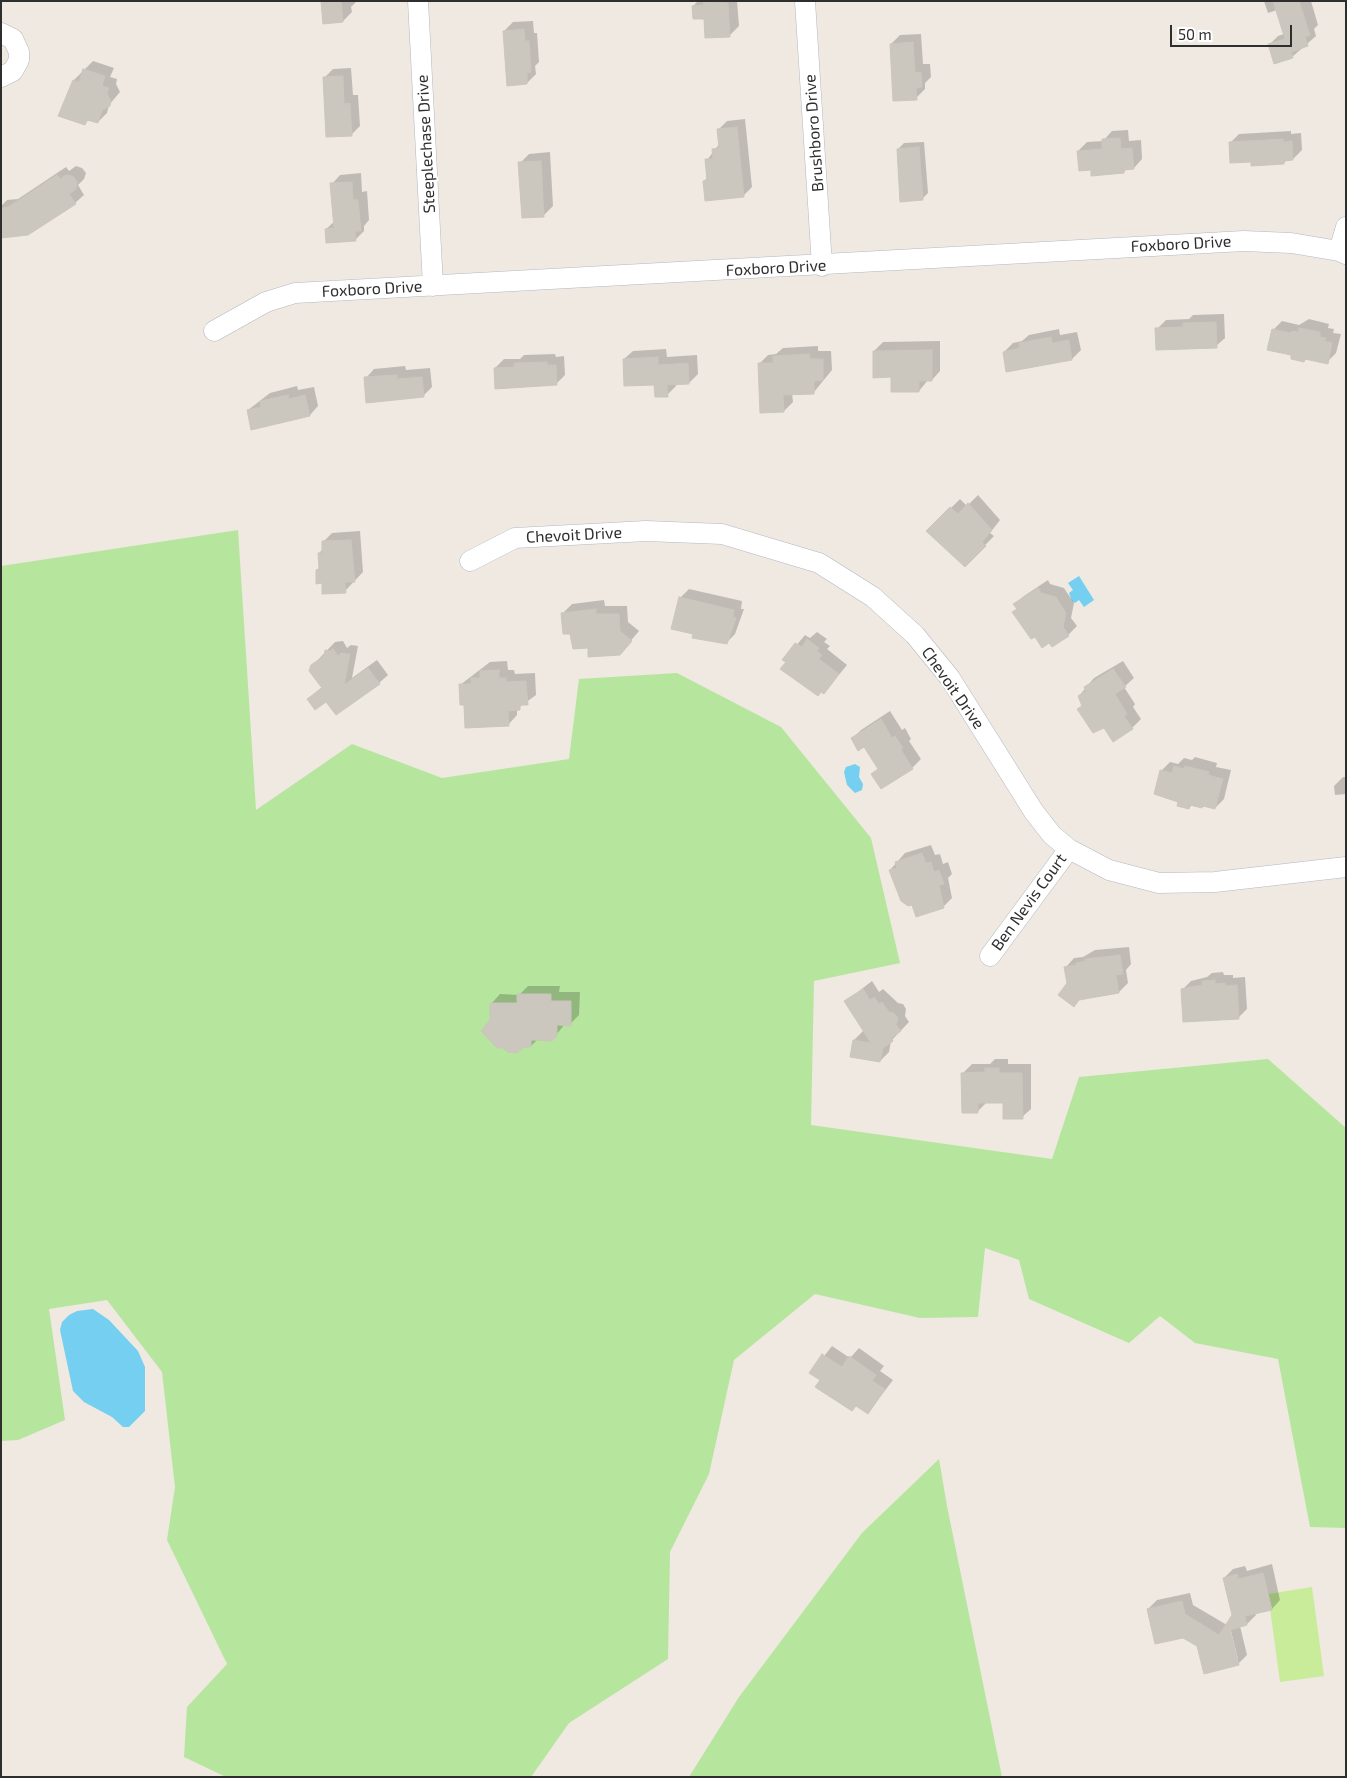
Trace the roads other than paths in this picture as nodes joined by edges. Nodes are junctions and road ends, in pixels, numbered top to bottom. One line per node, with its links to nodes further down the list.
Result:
1 (418, 1): 8 (street, Steeplechase Drive)
2 (806, 1): 7 (street, Brushboro Drive)
3 (1, 33): 4 (street)
4 (1, 77)
5 (1346, 227): 6 (street)
6 (1342, 252): 7 (street, Foxboro Drive)
7 (822, 266): 8 (street, Foxboro Drive)
8 (433, 286): 9 (street, Foxboro Drive)
9 (214, 331)
10 (470, 561): 11 (street, Chevoit Drive)
11 (1069, 849): 12 (street, Chevoit Drive); 13 (street, Ben Nevis Court)
12 (1346, 866)
13 (990, 956)

